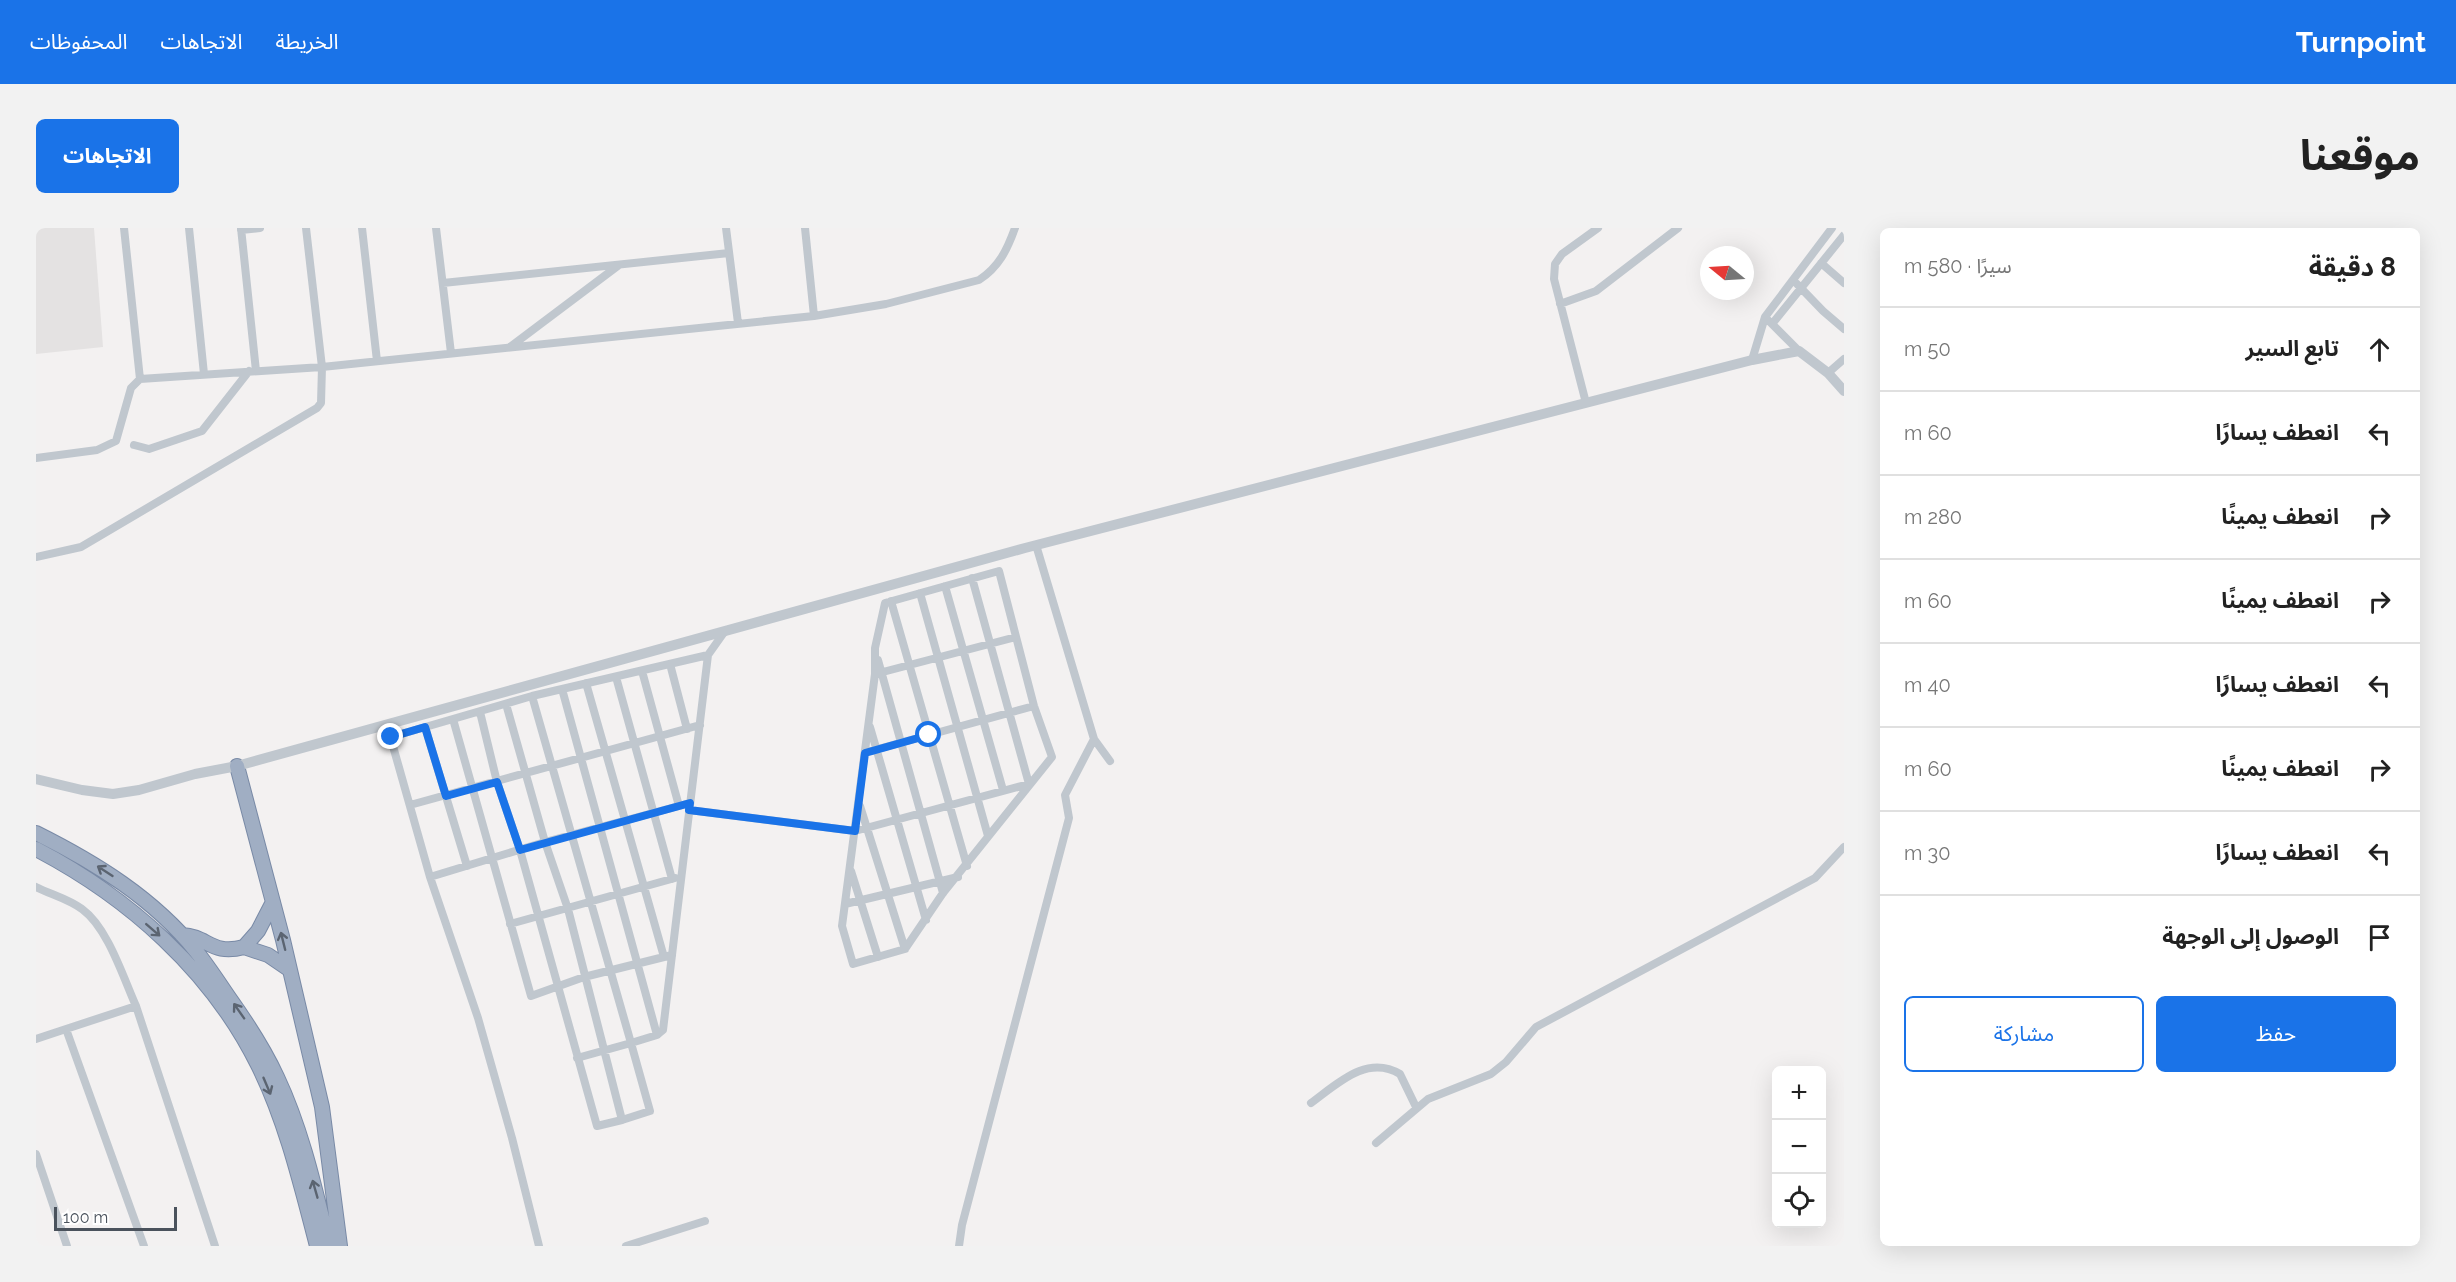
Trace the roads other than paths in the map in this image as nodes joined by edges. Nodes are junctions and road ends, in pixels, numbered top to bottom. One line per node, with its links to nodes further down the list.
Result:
1 (124, 228): 38 (street)
2 (189, 228): 37 (street)
3 (260, 228): 13 (street)
4 (306, 228): 34 (street)
5 (362, 228): 33 (street)
6 (436, 228): 19 (street)
7 (726, 228): 15 (street)
8 (805, 228): 23 (street)
9 (1016, 228): 23 (street)
10 (1598, 228): 22 (street)
11 (1678, 228): 22 (street)
12 (1832, 228): 18 (street)
13 (241, 229): 35 (street)
14 (1843, 239): 16 (street)
15 (729, 253): 17 (street); 25 (street)
16 (1821, 263): 20 (street); 21 (street)
17 (620, 264): 19 (street); 28 (street)
18 (1794, 279): 21 (street); 24 (street)
19 (442, 283): 30 (street)
20 (1844, 283)
21 (1800, 288): 26 (street); 27 (street)
22 (1560, 304): 40 (street)
23 (814, 316): 25 (street)
24 (1765, 317): 26 (street); 32 (street)
25 (738, 323): 28 (street)
26 (1772, 324): 29 (street)
27 (1844, 329)
28 (509, 347): 30 (street)
29 (1798, 351): 32 (street); 36 (street)
30 (451, 353): 33 (street)
31 (1844, 358): 36 (street)
32 (1752, 360): 40 (street)
33 (377, 361): 34 (street)
34 (322, 367): 35 (street); 44 (street)
35 (252, 371): 37 (street); 41 (street)
36 (1828, 373): 39 (street)
37 (204, 374): 38 (street)
38 (140, 379): 42 (street)
39 (1844, 392)
40 (1586, 403): 43 (street)
41 (134, 445)
42 (36, 458)
43 (1036, 545): 49 (street); 78 (street)
44 (36, 557)
45 (972, 578): 46 (street); 50 (street); 51 (street)
46 (945, 586): 47 (street); 52 (street)
47 (920, 593): 48 (street); 54 (street)
48 (891, 601): 56 (street); 58 (street)
49 (725, 631): 53 (street); 70 (street)
50 (1016, 637): 51 (street); 64 (street)
51 (990, 644): 52 (street); 66 (street)
52 (964, 651): 54 (street); 68 (street)
53 (708, 655): 55 (street); 71 (street)
54 (938, 658): 56 (street); 73 (street)
55 (670, 664): 57 (street); 74 (street)
56 (910, 665): 58 (street); 75 (street)
57 (642, 671): 59 (street); 76 (street)
58 (879, 673): 69 (street); 79 (street)
59 (616, 677): 60 (street); 80 (street)
60 (586, 683): 61 (street); 82 (street)
61 (561, 689): 62 (street); 84 (street)
62 (532, 696): 63 (street); 87 (street)
63 (506, 704): 65 (street); 88 (street)
64 (1035, 706): 66 (street); 91 (street)
65 (480, 712): 67 (street); 90 (street)
66 (1008, 713): 68 (street); 91 (street)
67 (453, 719): 72 (street); 92 (street)
68 (984, 720): 73 (street); 93 (street)
69 (869, 723): 81 (street); 83 (street)
70 (387, 724): 77 (street); 86 (street)
71 (700, 725): 74 (street); 100 (street)
72 (425, 727): 77 (street); 94 (street)
73 (957, 727): 75 (street); 95 (street)
74 (687, 729): 76 (street)
75 (929, 735): 79 (street); 98 (street)
76 (660, 736): 80 (street); 99 (street)
77 (391, 737): 97 (street)
78 (1094, 739): 85 (street); 168 (street)
79 (901, 743): 81 (street); 101 (street)
80 (634, 744): 82 (street); 102 (street)
81 (877, 750): 83 (street); 103 (street)
82 (606, 752): 84 (street); 104 (street)
83 (865, 753): 96 (street)
84 (581, 759): 87 (street); 105 (street)
85 (1110, 761)
86 (237, 766): 89 (street); 130 (highway)
87 (552, 767): 88 (street); 109 (street)
88 (526, 775): 90 (street); 111 (street)
89 (36, 778)
90 (497, 782): 92 (street); 114 (street)
91 (1029, 784): 93 (street); 110 (street)
92 (473, 789): 94 (street); 115 (street)
93 (1003, 790): 95 (street)
94 (446, 796): 97 (street); 116 (street)
95 (976, 797): 98 (street); 110 (street)
96 (859, 802): 106 (street); 107 (street)
97 (410, 805): 119 (street)
98 (949, 805): 101 (street); 117 (street)
99 (680, 806): 100 (street); 102 (street)
100 (690, 806): 107 (street); 120 (street)
101 (921, 812): 103 (street); 122 (street)
102 (654, 813): 104 (street); 120 (street)
103 (897, 819): 106 (street); 125 (street)
104 (625, 820): 105 (street); 124 (street)
105 (599, 828): 109 (street); 128 (street)
106 (867, 828): 107 (street); 127 (street)
107 (855, 831): 118 (street)
108 (36, 833): 137 (highway, one-way to 108)
109 (571, 835): 111 (street); 131 (street)
110 (988, 836): 117 (street)
111 (545, 842): 114 (street); 133 (street)
112 (1844, 848): 155 (street)
113 (36, 849): 163 (highway, one-way to 163)
114 (520, 850): 115 (street); 134 (street)
115 (493, 858): 116 (street); 136 (street)
116 (467, 866): 119 (street)
117 (966, 866): 121 (street)
118 (850, 868): 129 (street); 132 (street)
119 (430, 877): 166 (street)
120 (677, 877): 124 (street); 140 (street)
121 (958, 877): 122 (street); 126 (street)
122 (940, 881): 125 (street); 126 (street)
123 (36, 887): 147 (street)
124 (644, 887): 128 (street); 140 (street)
125 (917, 887): 127 (street); 135 (street)
126 (943, 893): 135 (street)
127 (888, 894): 129 (street); 139 (street)
128 (618, 895): 131 (street); 142 (street)
129 (860, 901): 132 (street); 141 (street)
130 (273, 902): 138 (highway); 143 (highway, one-way to 130)
131 (591, 903): 133 (street); 144 (street)
132 (845, 904): 141 (street)
133 (568, 909): 134 (street); 145 (street)
134 (539, 917): 136 (street); 146 (street)
135 (926, 920): 139 (street)
136 (510, 924): 146 (street)
137 (182, 935): 138 (highway); 164 (highway, one-way to 137)
138 (244, 946): 143 (highway)
139 (905, 949): 141 (street)
140 (668, 956): 142 (street); 149 (street)
141 (878, 957)
142 (637, 965): 144 (street); 149 (street)
143 (290, 970): 165 (highway)
144 (610, 972): 145 (street); 151 (street)
145 (584, 977): 146 (street); 152 (street)
146 (558, 987): 153 (street)
147 (136, 1006): 148 (street); 162 (street)
148 (66, 1029): 150 (street); 161 (street)
149 (657, 1035): 151 (street)
150 (36, 1039)
151 (631, 1043): 152 (street); 156 (street)
152 (603, 1049): 153 (street); 156 (street)
153 (577, 1058): 156 (street)
154 (1311, 1103): 155 (street)
155 (1416, 1107): 157 (street)
156 (622, 1120)
157 (1376, 1143)
158 (36, 1154): 160 (street)
159 (705, 1221): 167 (street)
160 (67, 1246)
161 (144, 1246)
162 (215, 1246)
163 (317, 1246)
164 (329, 1246)
165 (340, 1246)
166 (539, 1246)
167 (626, 1246)
168 (959, 1246)

